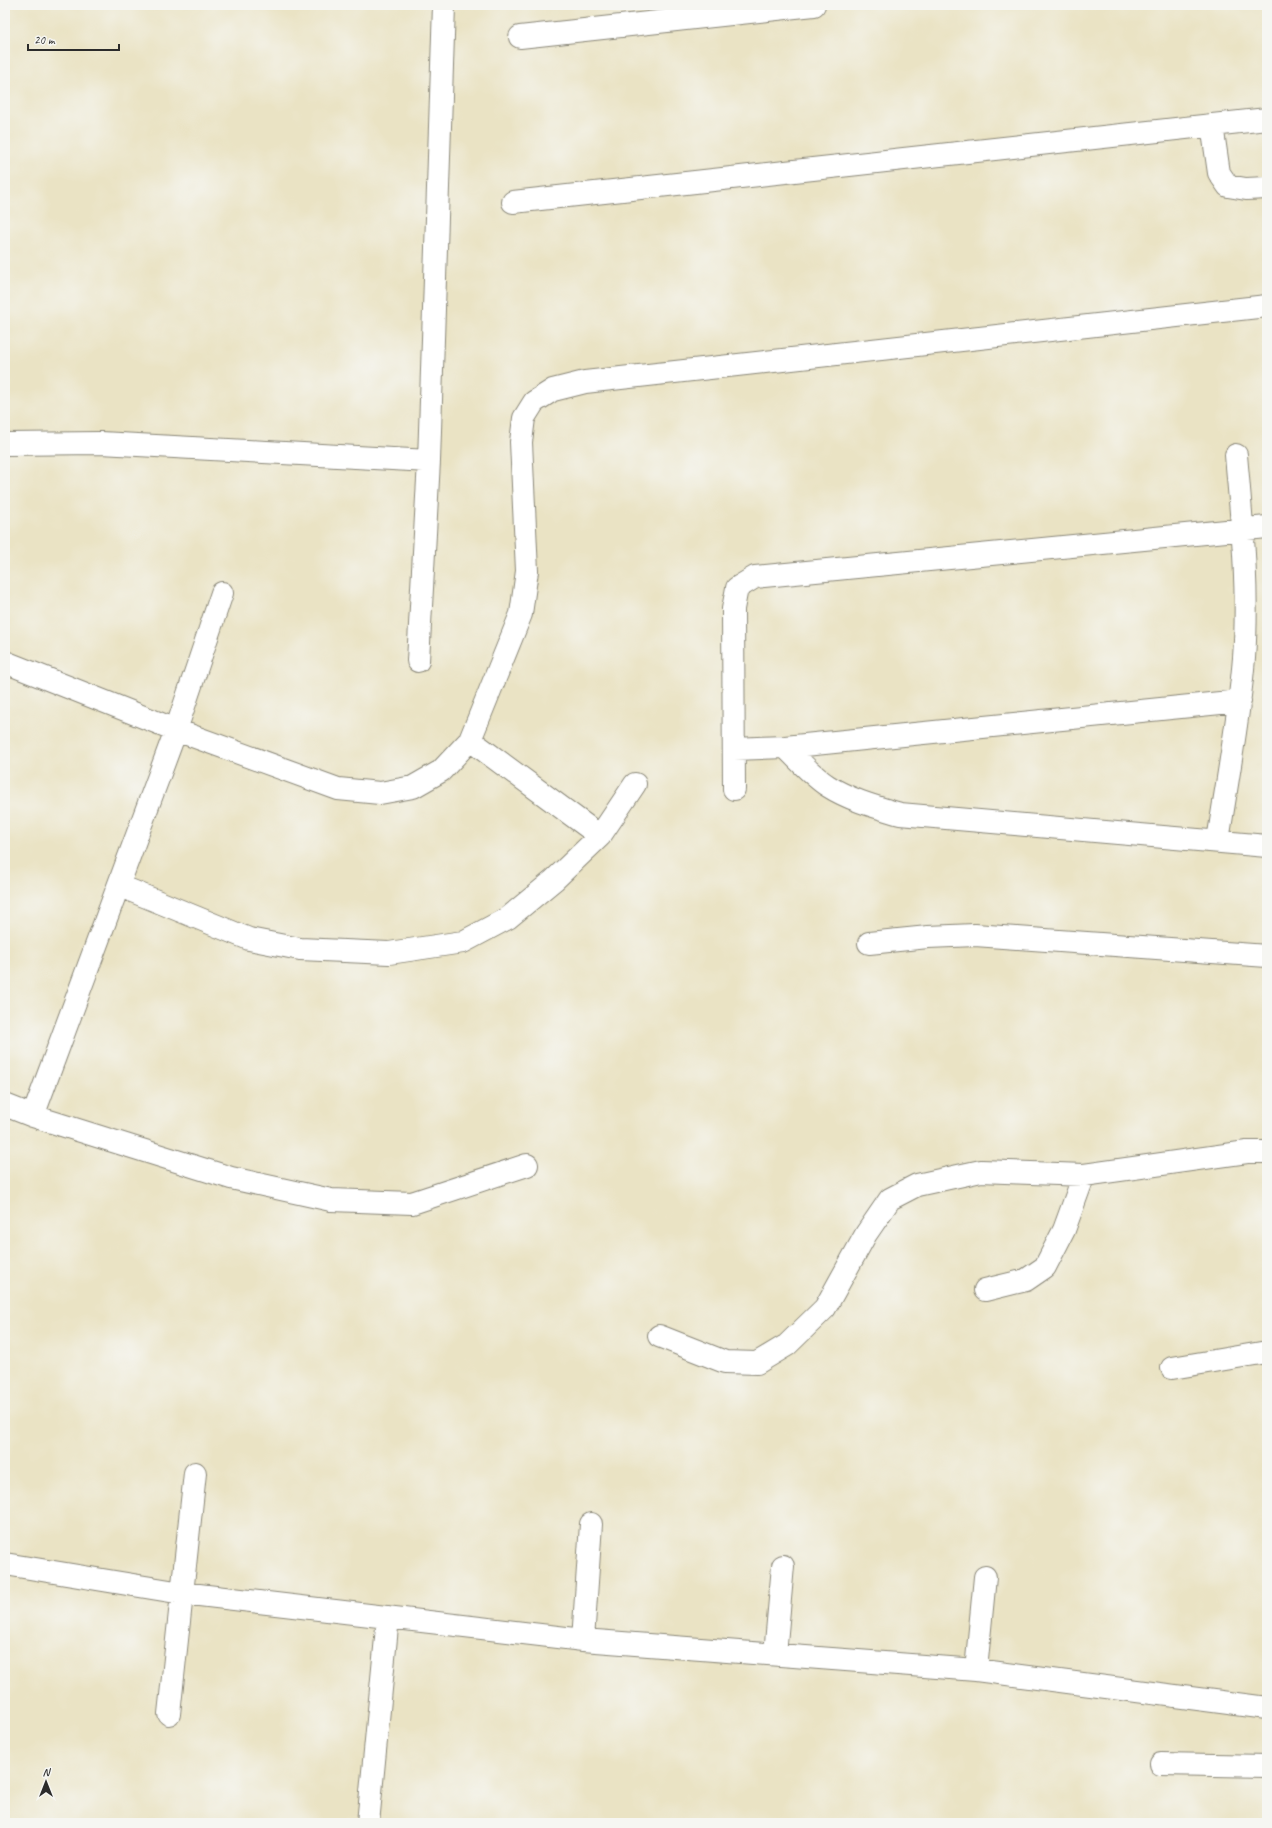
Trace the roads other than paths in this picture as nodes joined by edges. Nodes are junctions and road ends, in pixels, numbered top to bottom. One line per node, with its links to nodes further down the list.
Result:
1 (444, 5): 11 (street)
2 (814, 5): 3 (street)
3 (520, 37)
4 (1267, 119): 5 (street)
5 (1212, 125): 6 (street); 7 (street)
6 (1267, 188)
7 (513, 202)
8 (1267, 306): 19 (street)
9 (5, 444): 11 (street)
10 (1236, 455): 13 (street)
11 (429, 461): 15 (street)
12 (1267, 527): 13 (street)
13 (1243, 530): 17 (street); 21 (street)
14 (222, 593): 18 (street)
15 (418, 661)
16 (5, 662): 18 (street)
17 (1240, 701): 20 (street); 25 (street)
18 (176, 730): 19 (street); 27 (street)
19 (470, 740): 24 (street)
20 (785, 747): 21 (street); 25 (street)
21 (734, 749): 23 (street)
22 (635, 784): 24 (street)
23 (734, 789)
24 (600, 836): 27 (street)
25 (1218, 841): 26 (street)
26 (1267, 846)
27 (120, 886): 31 (street)
28 (869, 943): 29 (street)
29 (1267, 956)
30 (5, 1105): 31 (street)
31 (33, 1116): 33 (street)
32 (1267, 1152): 34 (street)
33 (526, 1165)
34 (1084, 1175): 35 (street); 36 (street)
35 (985, 1290)
36 (659, 1336)
37 (1267, 1352): 38 (street)
38 (1172, 1368)
39 (194, 1473): 44 (street)
40 (591, 1524): 46 (street)
41 (5, 1564): 44 (street)
42 (783, 1566): 47 (street)
43 (985, 1576): 48 (street)
44 (182, 1593): 45 (street); 50 (street)
45 (388, 1617): 46 (street); 53 (street)
46 (582, 1640): 47 (street)
47 (775, 1654): 48 (street)
48 (976, 1670): 49 (street)
49 (1267, 1708)
50 (170, 1714)
51 (1161, 1764): 52 (street)
52 (1267, 1766)
53 (368, 1823)

